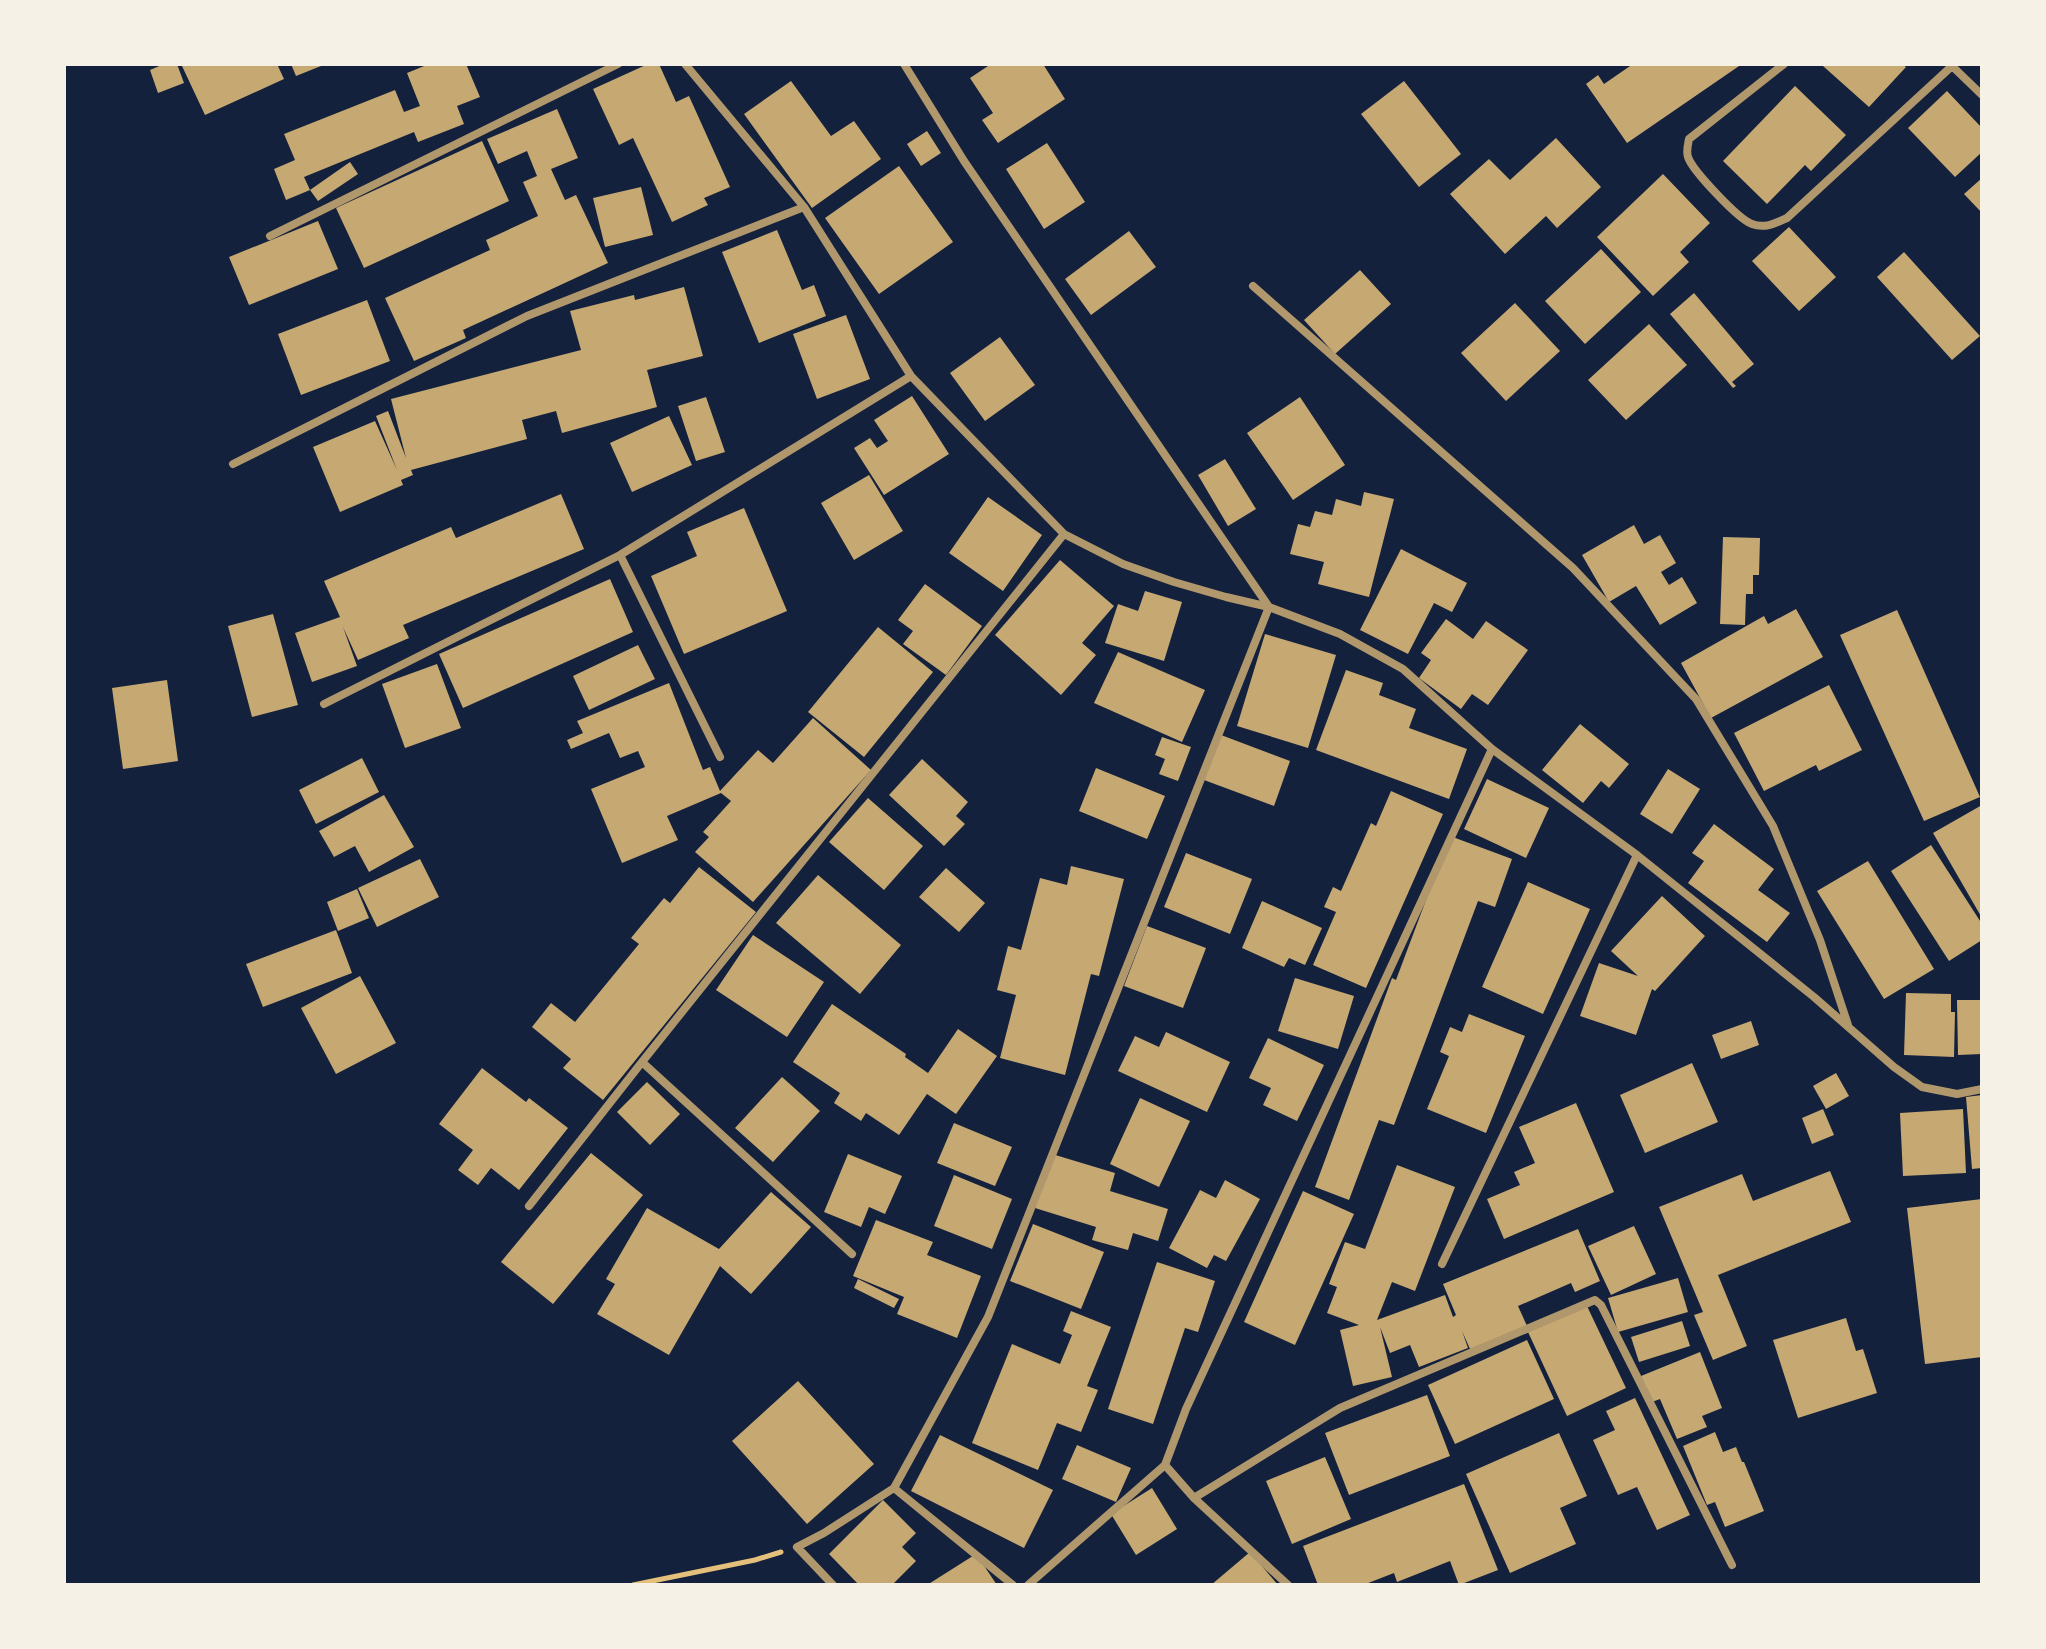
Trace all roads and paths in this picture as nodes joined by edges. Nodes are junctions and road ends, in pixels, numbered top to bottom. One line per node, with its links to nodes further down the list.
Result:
1 (618, 64): 8 (street)
2 (685, 64): 7 (street)
3 (904, 64): 14 (street)
4 (1784, 64): 5 (street)
5 (1951, 65): 6 (street)
6 (1982, 95)
7 (804, 207): 10 (street); 11 (street)
8 (270, 236)
9 (1253, 286): 19 (street)
10 (911, 376): 12 (street); 13 (street)
11 (233, 464)
12 (1064, 534): 14 (street); 20 (street)
13 (620, 555): 15 (street); 17 (street)
14 (1269, 607): 16 (street); 26 (street)
15 (324, 704)
16 (1492, 749): 18 (street); 25 (street)
17 (720, 757)
18 (1637, 855): 19 (street); 24 (street)
19 (1849, 1028): 21 (street)
20 (642, 1062): 22 (street); 23 (street)
21 (1982, 1089)
22 (529, 1206)
23 (852, 1254)
24 (1442, 1264)
25 (1165, 1465): 27 (street); 33 (street)
26 (894, 1488): 28 (street); 32 (street)
27 (1194, 1498): 29 (street); 34 (street)
28 (797, 1547): 30 (path); 31 (street)
29 (1732, 1565)
30 (633, 1585)
31 (833, 1585)
32 (1013, 1585)
33 (1028, 1585)
34 (1288, 1585)

